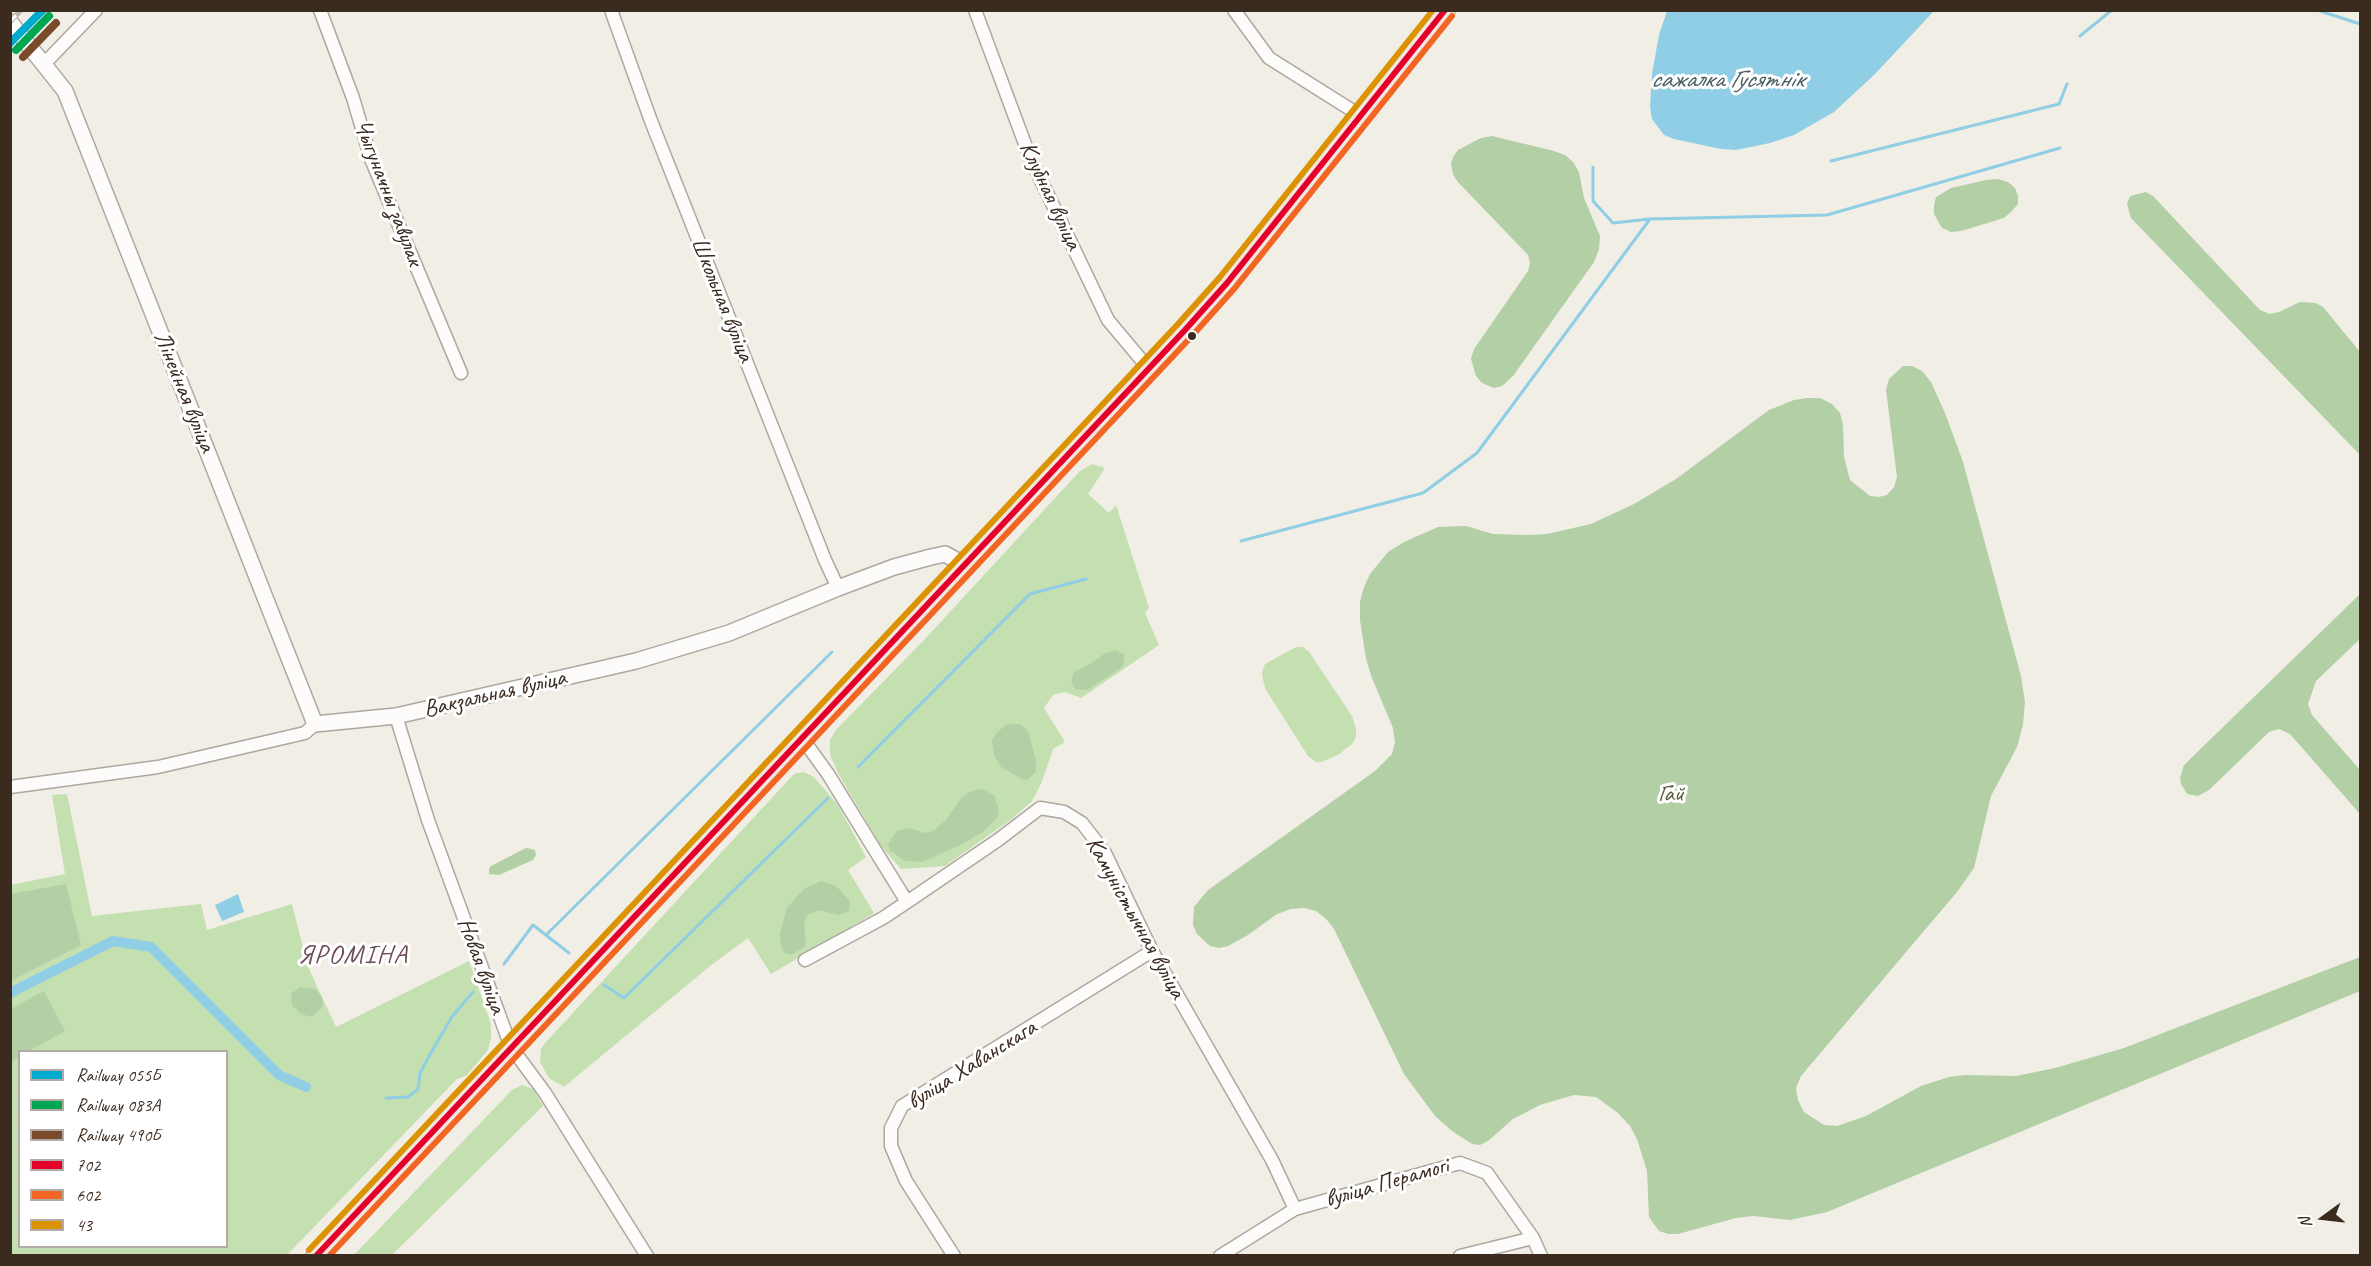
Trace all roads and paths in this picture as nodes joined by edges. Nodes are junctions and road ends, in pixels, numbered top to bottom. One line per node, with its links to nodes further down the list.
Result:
1 (96, 10): 8 (street)
2 (320, 10): 11 (street, Чыгуначны завулак)
3 (612, 10): 13 (street, Школьная вуліца)
4 (975, 10): 10 (street, Клубная вуліца)
5 (1234, 10): 9 (street)
6 (1445, 10): 9 (main road)
7 (10, 22): 8 (street, Лінейная вуліца)
8 (45, 63): 15 (street, Лінейная вуліца)
9 (1361, 116): 10 (main road)
10 (1149, 369): 12 (main road)
11 (461, 373)
12 (965, 565): 13 (street, Вакзальная вуліца); 16 (main road)
13 (838, 588): 14 (street, Вакзальная вуліца)
14 (396, 716): 15 (street, Вакзальная вуліца); 21 (street, Новая вуліца)
15 (315, 724): 17 (street, Вакзальная вуліца)
16 (802, 738): 18 (street); 21 (main road)
17 (10, 787)
18 (907, 902): 19 (street, Камуністычная вуліца); 20 (street, Камуністычная вуліца)
19 (1152, 951): 22 (street, Камуністычная вуліца); 26 (street, вуліца Хаванскага)
20 (805, 960)
21 (510, 1047): 24 (main road); 25 (street, Новая вуліца)
22 (1295, 1209): 23 (street, вуліца Перамогі); 27 (street, вуліца Перамогі)
23 (1533, 1238): 28 (street); 29 (street, вуліца Перамогі)
24 (316, 1256)
25 (647, 1256)
26 (954, 1256)
27 (1220, 1256)
28 (1460, 1256)
29 (1541, 1256)

